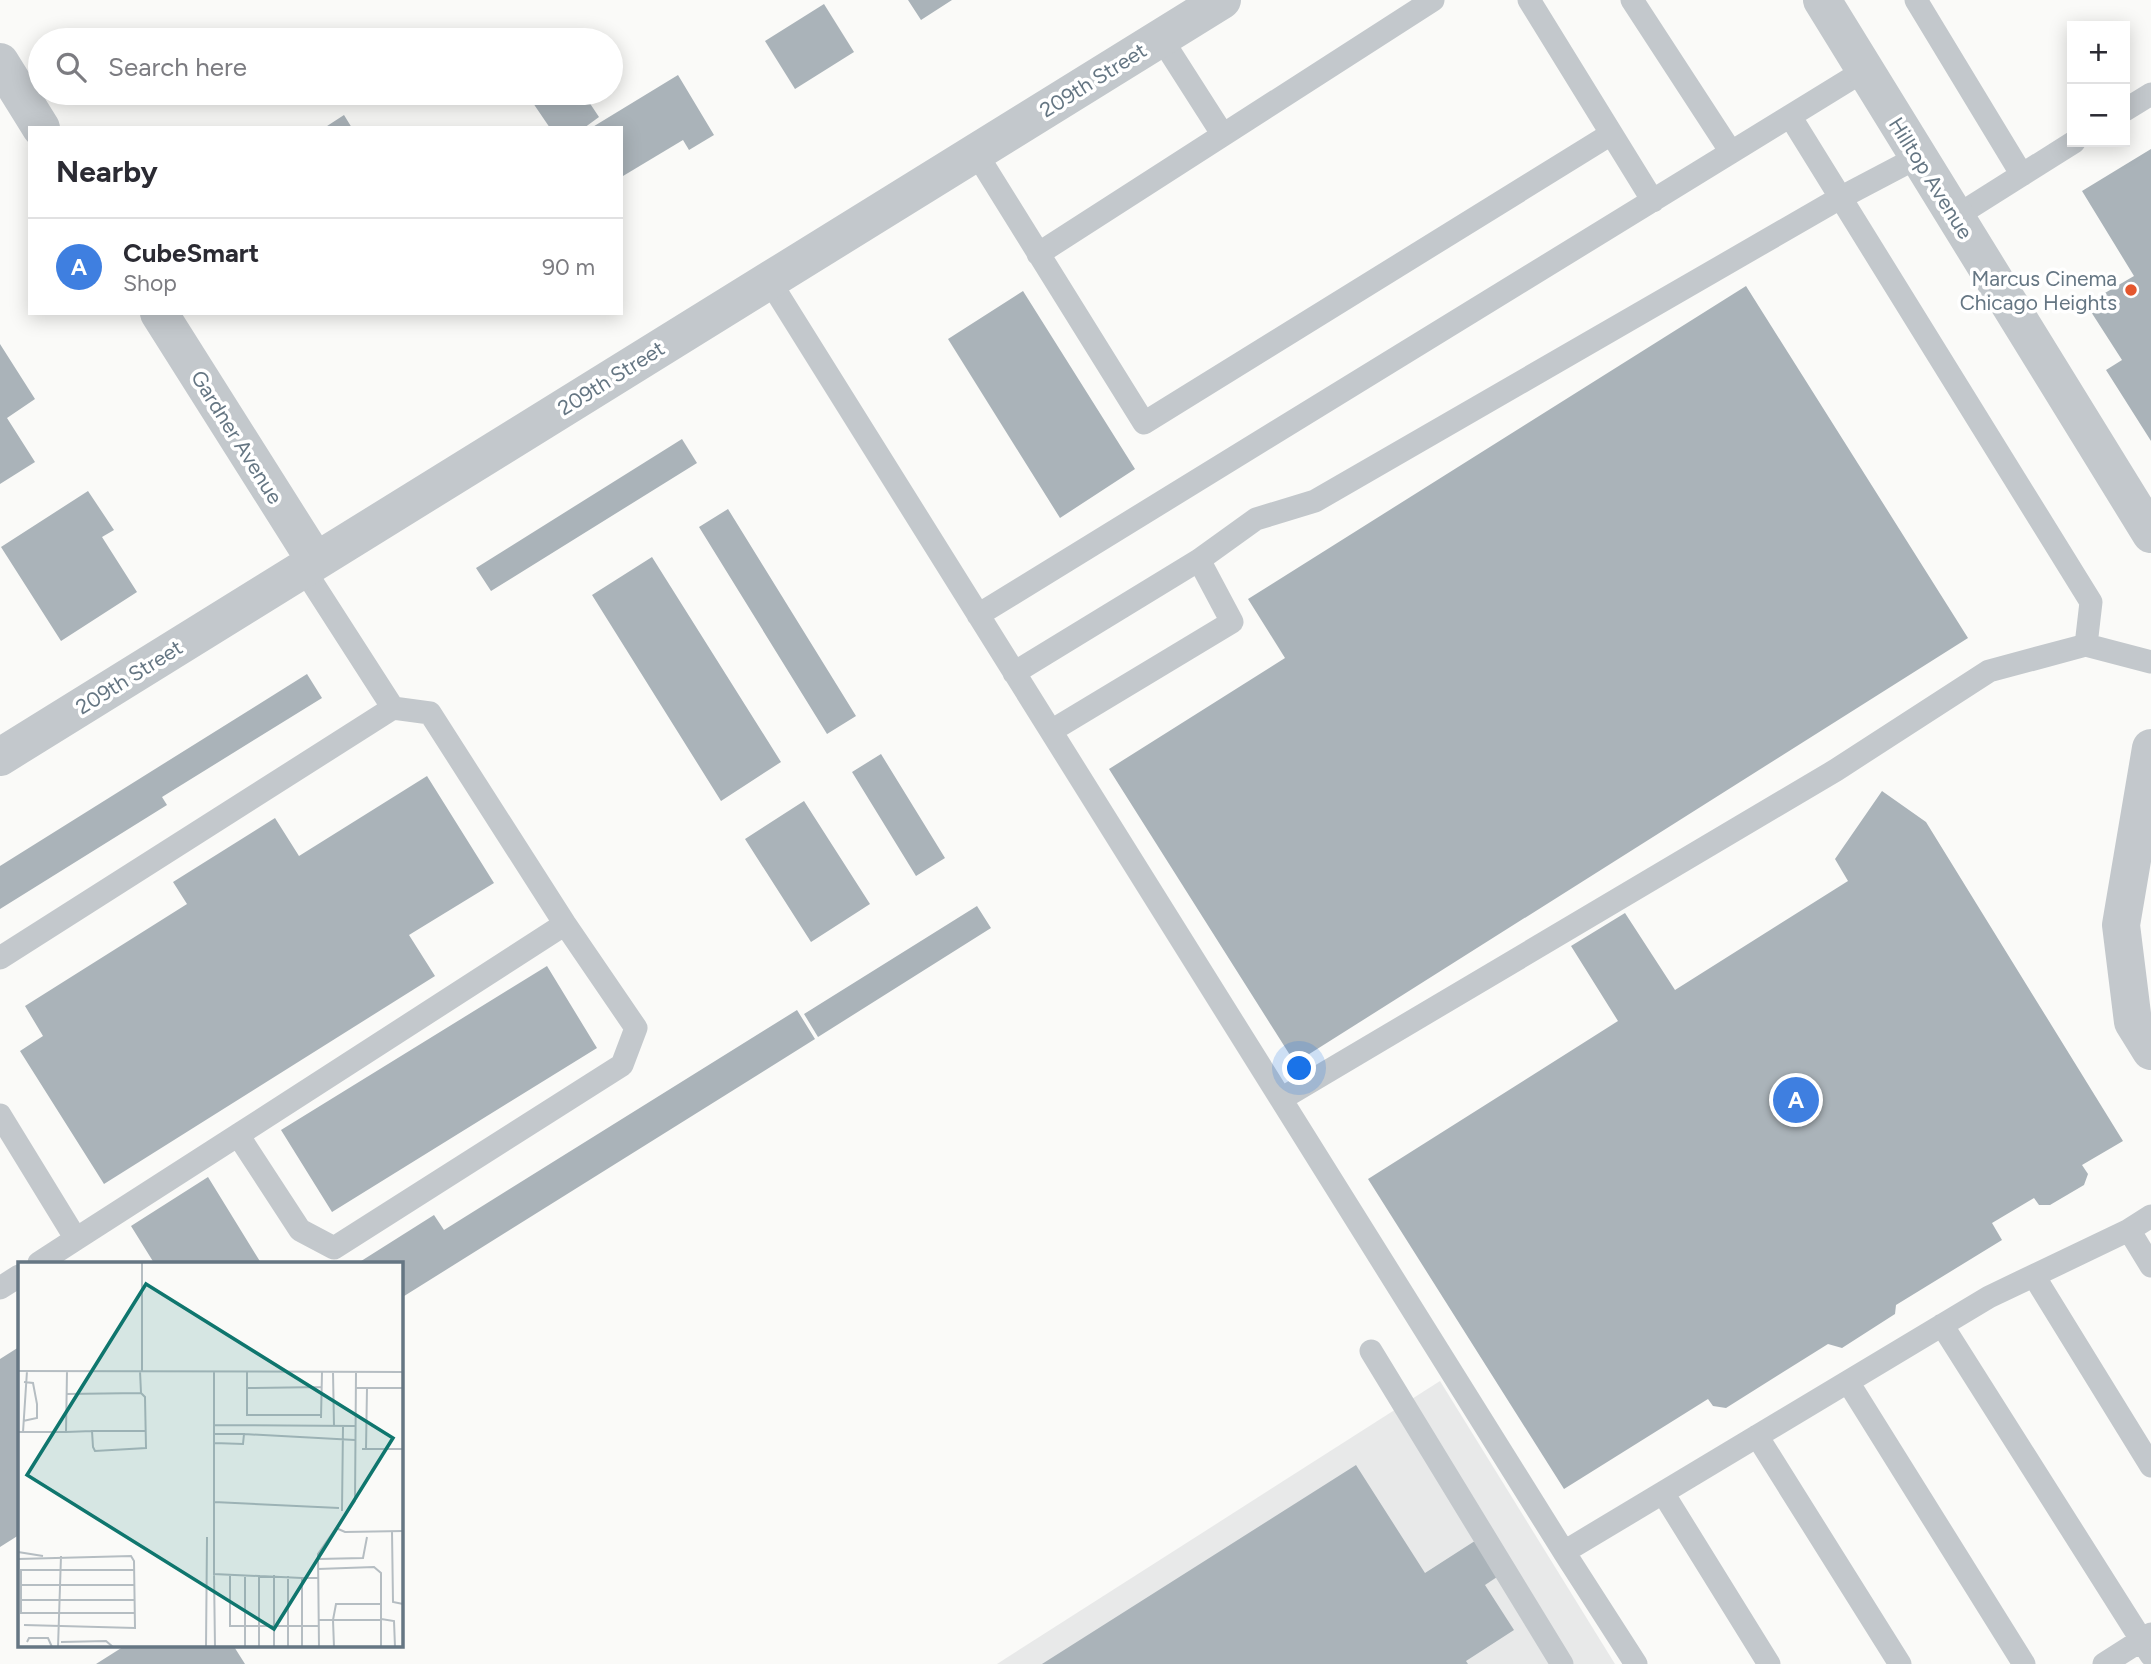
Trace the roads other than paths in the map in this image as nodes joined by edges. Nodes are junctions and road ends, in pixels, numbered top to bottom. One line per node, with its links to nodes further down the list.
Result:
1 (1222, 0): 7 (street, 209th Street)
2 (1433, 0): 15 (lane)
3 (1529, 0): 14 (lane)
4 (1632, 0): 17 (lane)
5 (1822, 0): 9 (street, Hilltop Avenue)
6 (1916, 0): 20 (lane)
7 (1161, 38): 15 (lane); 18 (street, 209th Street)
8 (0, 62): 13 (street)
9 (1865, 70): 12 (lane); 19 (street, Hilltop Avenue)
10 (2151, 94): 11 (lane)
11 (2130, 107)
12 (1790, 116): 17 (lane); 21 (lane)
13 (40, 126)
14 (1611, 134): 22 (lane); 24 (lane)
15 (1223, 135): 24 (lane)
16 (2067, 146): 20 (lane)
17 (1731, 152): 22 (lane)
18 (975, 153): 24 (lane); 25 (street, 209th Street)
19 (1919, 157): 21 (lane); 23 (street, Hilltop Avenue)
20 (2022, 175): 23 (lane)
21 (1840, 198): 28 (lane); 31 (lane)
22 (1653, 201): 30 (lane)
23 (1955, 217): 27 (street, Hilltop Avenue)
24 (1038, 254)
25 (769, 280): 29 (street, 209th Street); 30 (lane)
26 (160, 315): 29 (street, Gardner Avenue)
27 (2151, 534)
28 (1199, 560): 33 (lane); 35 (lane)
29 (309, 564): 34 (lane); 36 (street, 209th Street)
30 (978, 615): 33 (lane)
31 (2086, 645): 32 (lane); 41 (lane)
32 (2151, 662)
33 (1014, 673): 35 (lane)
34 (393, 708): 38 (lane); 39 (lane)
35 (1051, 731): 41 (lane)
36 (0, 757)
37 (2149, 770): 40 (street)
38 (565, 924): 43 (lane); 43 (lane)
39 (0, 958)
40 (2151, 1051)
41 (1281, 1099): 58 (lane)
42 (0, 1115): 46 (lane)
43 (238, 1135): 46 (lane)
44 (2151, 1216): 45 (lane)
45 (2129, 1230): 48 (lane); 49 (lane)
46 (76, 1239): 47 (lane)
47 (41, 1262)
48 (2151, 1266)
49 (2034, 1276): 52 (lane); 56 (lane)
50 (18, 1277): 51 (lane)
51 (0, 1288)
52 (1942, 1325): 54 (lane); 59 (lane)
53 (1370, 1351): 60 (lane)
54 (1848, 1382): 55 (lane); 64 (lane)
55 (1757, 1436): 57 (lane); 63 (lane)
56 (2151, 1466)
57 (1663, 1493): 58 (lane); 62 (lane)
58 (1564, 1552): 61 (lane)
59 (2148, 1643): 65 (lane)
60 (1562, 1664)
61 (1636, 1664)
62 (1769, 1664)
63 (1900, 1664)
64 (2024, 1664)
65 (2104, 1664)

